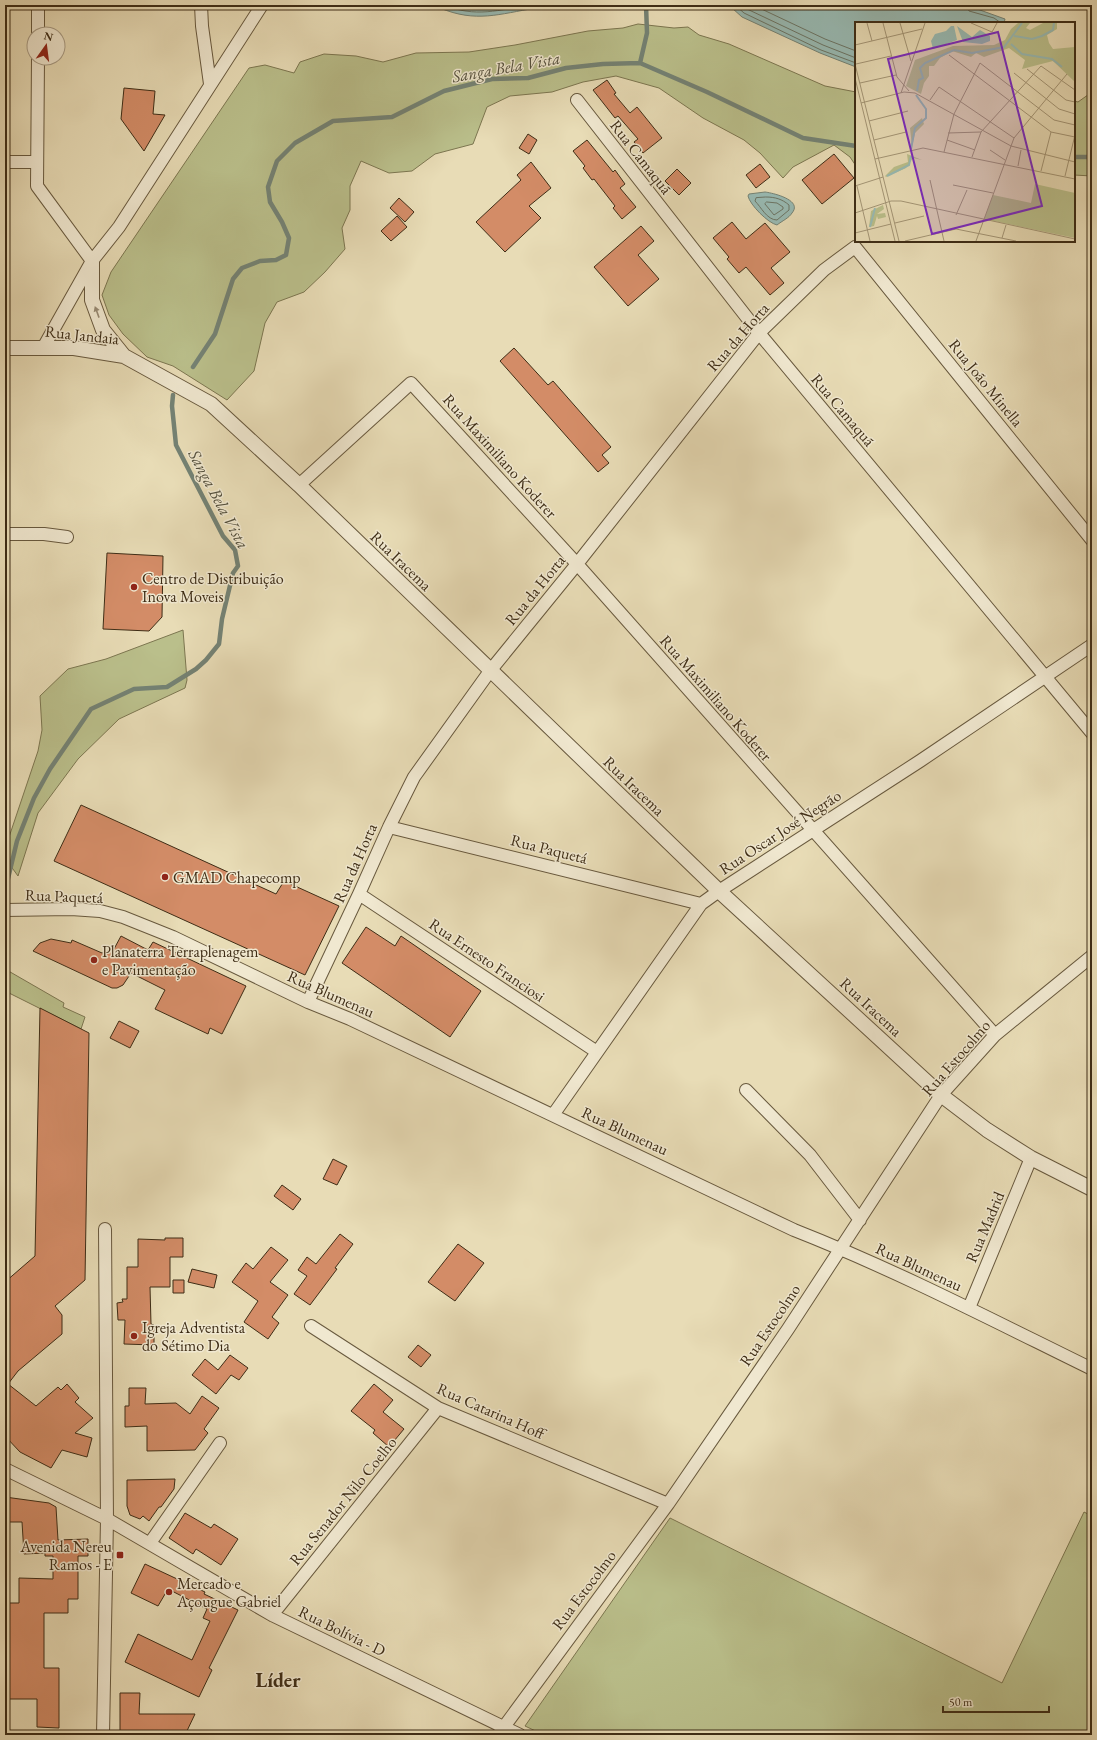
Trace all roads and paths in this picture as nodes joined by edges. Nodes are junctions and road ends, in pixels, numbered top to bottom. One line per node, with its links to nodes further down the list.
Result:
1 (38, 5): 4 (street)
2 (201, 5): 6 (street)
3 (262, 5): 6 (street)
4 (38, 26)
5 (38, 66): 9 (street)
6 (210, 84): 11 (street)
7 (577, 100): 12 (street, Rua Camaquã)
8 (5, 162): 9 (street)
9 (37, 162): 11 (street)
10 (855, 247): 12 (street, Rua da Horta); 20 (street, Rua João Minella)
11 (92, 261): 14 (street); 15 (street, one-way to 11)
12 (759, 333): 21 (street, Rua da Horta); 24 (street, Rua Camaquã)
13 (5, 348): 14 (street, Rua Jandaia)
14 (43, 348): 15 (street, Rua Jandaia)
15 (124, 356): 16 (street, Rua Jandaia)
16 (173, 382): 17 (street, Rua Iracema)
17 (299, 485): 21 (street, Rua Maximiliano Koderer); 23 (street, Rua Iracema)
18 (5, 534): 19 (street)
19 (67, 537)
20 (1092, 540)
21 (577, 564): 23 (street, Rua da Horta); 27 (street, Rua Maximiliano Koderer)
22 (1092, 645): 24 (street, Rua Oscar José Negrão)
23 (490, 671): 26 (street, Rua da Horta); 28 (street, Rua Iracema)
24 (1045, 677): 25 (street, Rua Camaquã); 27 (street, Rua Oscar José Negrão)
25 (1092, 733)
26 (389, 827): 29 (street, Rua da Horta); 30 (street, Rua Paquetá)
27 (812, 831): 28 (street, Rua Oscar José Negrão); 35 (street, Rua Maximiliano Koderer)
28 (719, 890): 30 (street, Rua Oscar José Negrão); 38 (street, Rua Iracema)
29 (359, 894): 34 (street, Rua da Horta); 36 (street, Rua Ernesto Franciosi)
30 (701, 904): 36 (street, Rua Oscar José Negrão)
31 (5, 910): 32 (street, Rua Paquetá)
32 (144, 924): 34 (street, Rua Blumenau)
33 (1092, 956): 35 (street, Rua Estocolmo)
34 (308, 1002): 39 (street, Rua Blumenau)
35 (994, 1036): 38 (street, Rua Estocolmo)
36 (597, 1052): 39 (street, Rua Oscar José Negrão)
37 (746, 1090): 42 (street)
38 (941, 1095): 40 (street, Rua Iracema); 42 (street, Rua Estocolmo)
39 (554, 1115): 44 (street, Rua Blumenau)
40 (1031, 1158): 41 (street, Rua Iracema); 45 (street, Rua Madrid)
41 (1092, 1189)
42 (860, 1220): 44 (street, Rua Estocolmo)
43 (105, 1229): 52 (street)
44 (841, 1248): 45 (street, Rua Blumenau); 51 (street, Rua Estocolmo)
45 (969, 1308): 47 (street, Rua Blumenau)
46 (311, 1326): 48 (street, Rua Catarina Hoff)
47 (1092, 1369)
48 (438, 1408): 51 (street, Rua Catarina Hoff); 54 (street, Rua Senador Nilo Coelho)
49 (220, 1443): 53 (street)
50 (5, 1469): 52 (street, Rua Bolívia - D)
51 (668, 1504): 55 (street, Rua Estocolmo)
52 (107, 1519): 53 (street, Rua Bolívia - D); 56 (street)
53 (150, 1543): 54 (street, Rua Bolívia - D)
54 (272, 1615): 55 (street, Rua Bolívia - D)
55 (500, 1730): 57 (street, Rua Bolívia - D)
56 (103, 1735)
57 (520, 1735)

